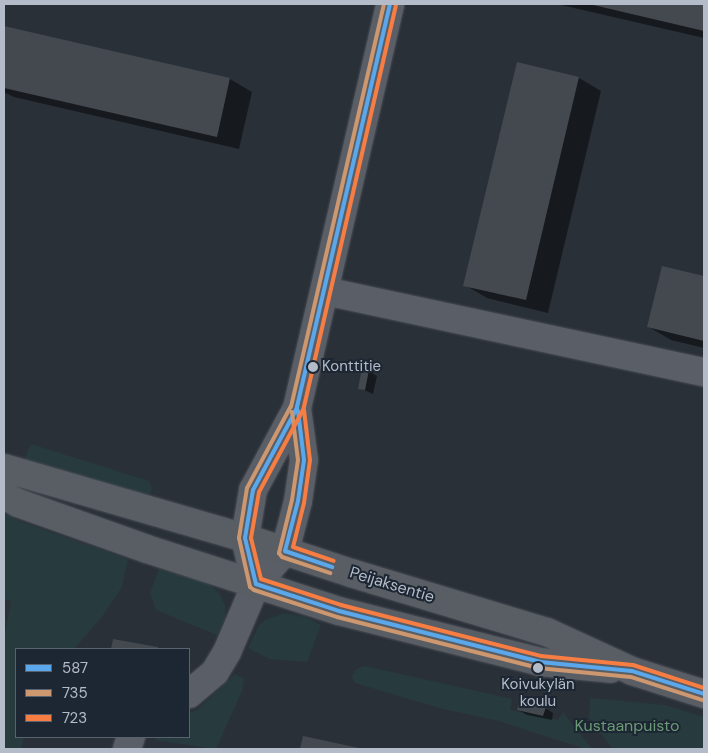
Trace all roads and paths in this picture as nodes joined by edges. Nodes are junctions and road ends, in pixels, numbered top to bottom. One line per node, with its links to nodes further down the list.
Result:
1 (390, 4): 2 (street)
2 (324, 291): 3 (street); 4 (street)
3 (704, 372)
4 (297, 408): 7 (street); 8 (street)
5 (4, 468): 7 (main road, Peijaksentie)
6 (4, 495): 9 (main road, Peijaksentie)
7 (245, 538): 8 (main road, Peijaksentie); 9 (street)
8 (285, 551): 9 (street); 10 (main road, Peijaksentie)
9 (256, 584): 10 (main road, Peijaksentie); 11 (street)
10 (632, 671): 12 (main road, Peijaksentie)
11 (190, 693)
12 (704, 694)

